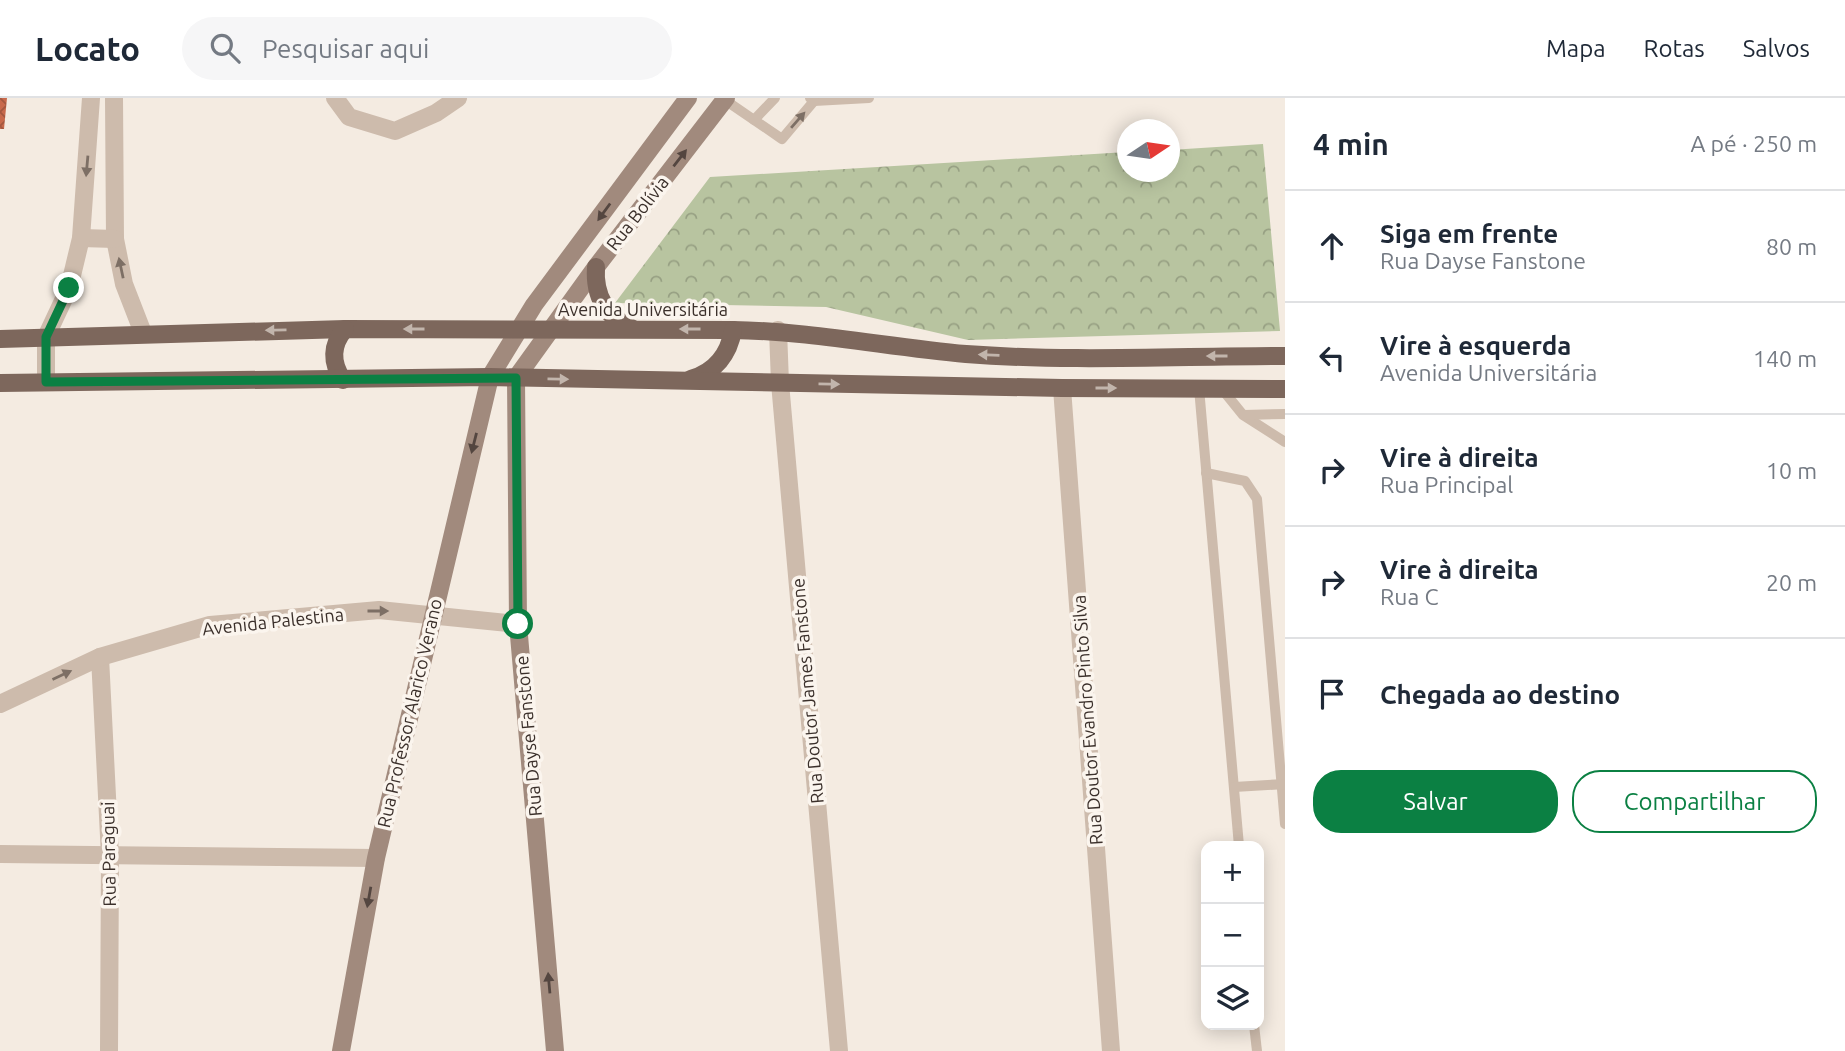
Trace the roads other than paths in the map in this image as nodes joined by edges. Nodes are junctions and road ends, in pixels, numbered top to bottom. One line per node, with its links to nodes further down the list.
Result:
1 (90, 98): 11 (street)
2 (114, 98): 12 (street)
3 (335, 98): 4 (street)
4 (458, 98)
5 (688, 98): 17 (main road, Rua Bolívia, one-way to 17)
6 (775, 98): 10 (lane)
7 (869, 98): 9 (lane)
8 (725, 99): 10 (lane); 15 (main road, Rua Bolívia, one-way to 8)
9 (812, 100): 10 (lane, one-way to 9)
10 (754, 120)
11 (90, 135): 12 (street); 13 (street, one-way to 13)
12 (114, 137): 14 (street)
13 (81, 238): 14 (street); 23 (street)
14 (115, 239): 22 (street, one-way to 14)
15 (596, 267): 18 (main road); 19 (main road, Rua Bolívia)
16 (345, 329): 17 (main road, Avenida Universitária, one-way to 16); 22 (main road, Avenida Universitária, one-way to 22); 28 (main road)
17 (519, 329): 19 (main road, Avenida Universitária); 26 (main road, Rua Bolívia)
18 (633, 329): 19 (main road, Avenida Universitária); 20 (main road, Avenida Universitária, one-way to 18)
19 (549, 330): 27 (main road, Rua Bolívia)
20 (733, 330): 21 (main road, Avenida Universitária); 29 (main road)
21 (778, 330): 25 (main road, Avenida Universitária, one-way to 21); 32 (street, Rua Doutor James Fanstone)
22 (143, 333): 23 (main road, Avenida Universitária)
23 (46, 337): 24 (main road, Avenida Universitária); 30 (street)
24 (0, 339)
25 (1285, 356)
26 (489, 377): 27 (main road); 28 (main road); 41 (main road, Rua Professor Alarico Verano, one-way to 41)
27 (516, 378): 29 (main road, one-way to 29); 42 (main road, Rua Dayse Fanstone)
28 (343, 380): 30 (main road)
29 (688, 380): 32 (main road)
30 (46, 382): 31 (main road)
31 (0, 383)
32 (780, 383): 33 (main road, one-way to 33); 56 (street, Rua Doutor James Fanstone)
33 (1062, 388): 34 (main road, one-way to 34); 57 (street, Rua Doutor Evandro Pinto Silva)
34 (1199, 388): 35 (main road); 40 (lane)
35 (1222, 389): 36 (main road); 38 (lane)
36 (1285, 389)
37 (1285, 414): 38 (lane)
38 (1243, 415): 39 (lane)
39 (1285, 442)
40 (1206, 473): 45 (lane); 46 (lane)
41 (431, 615): 42 (street, Avenida Palestina); 43 (street, Avenida Palestina, one-way to 41); 51 (main road, Rua Professor Alarico Verano)
42 (518, 624): 55 (main road, Rua Dayse Fanstone, one-way to 42)
43 (100, 657): 44 (street, Avenida Palestina, one-way to 43); 50 (street, Rua Paraguai)
44 (0, 704)
45 (1283, 785): 46 (lane); 47 (lane)
46 (1234, 787): 48 (lane)
47 (1285, 824)
48 (1239, 841)
49 (0, 853): 50 (street)
50 (110, 856): 51 (street); 53 (street, Rua Paraguai)
51 (376, 858): 54 (main road, Rua Professor Alarico Verano, one-way to 54)
52 (1255, 1030): 58 (lane)
53 (109, 1051)
54 (341, 1051)
55 (555, 1051)
56 (839, 1051)
57 (1111, 1051)
58 (1257, 1051)

